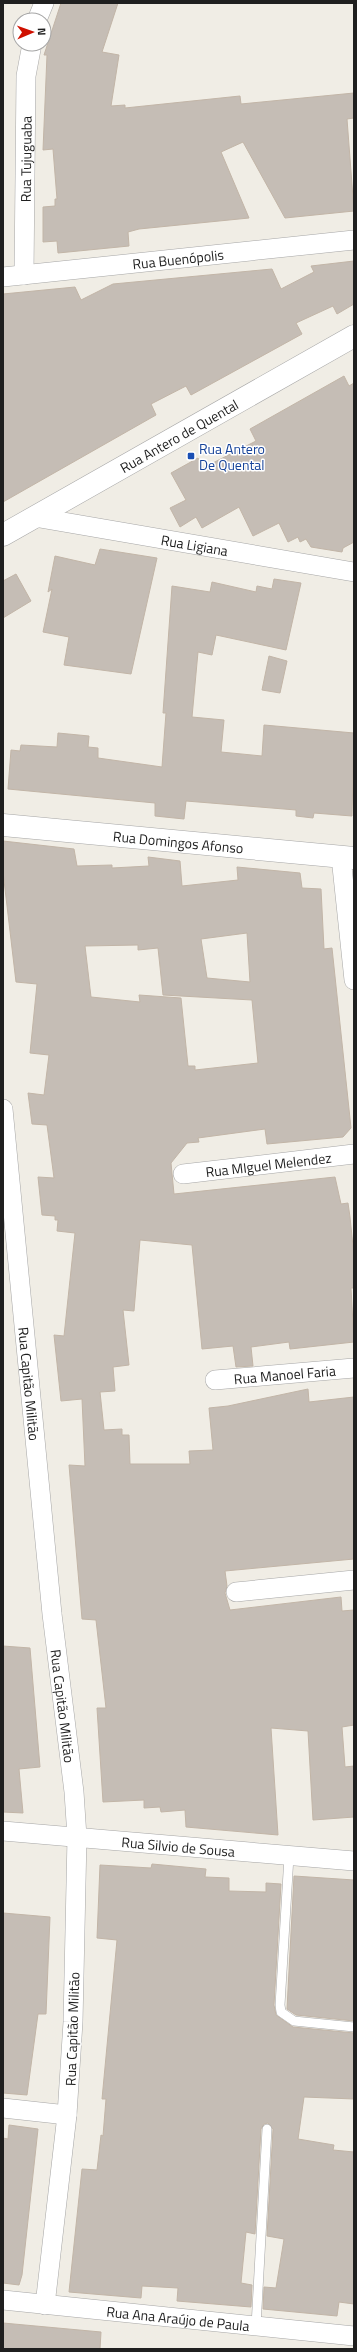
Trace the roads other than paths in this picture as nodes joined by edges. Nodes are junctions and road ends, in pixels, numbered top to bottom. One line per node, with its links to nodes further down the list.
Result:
1 (30, 52): 3 (street, Rua Tujuguaba)
2 (354, 240): 3 (street, Rua Buenópolis)
3 (24, 274): 4 (street, Rua Buenópolis)
4 (3, 277)
5 (354, 336): 6 (street, Rua Antero de Quental)
6 (34, 517): 7 (street, Rua Antero de Quental); 8 (street, Rua Ligiana)
7 (3, 535)
8 (354, 572)
9 (3, 825): 10 (street, Rua Domingos Afonso)
10 (347, 858): 11 (street)
11 (354, 980)
12 (3, 1109): 20 (street, Rua Capitão Militão)
13 (354, 1154): 14 (street, Rua MIguel Melendez)
14 (183, 1174)
15 (354, 1368): 16 (street, Rua Manoel Faria)
16 (215, 1380)
17 (354, 1580): 18 (street)
18 (236, 1592)
19 (3, 1831): 20 (street, Rua Silvio de Sousa)
20 (77, 1837): 21 (street, Rua Silvio de Sousa); 25 (street, Rua Capitão Militão)
21 (289, 1856): 22 (street, Rua Silvio de Sousa); 23 (lane)
22 (354, 1862)
23 (354, 2027)
24 (3, 2108): 25 (street)
25 (68, 2115): 28 (street, Rua Capitão Militão)
26 (267, 2128): 29 (lane)
27 (3, 2300): 28 (street, Rua Ana Araújo de Paula)
28 (45, 2305): 29 (street, Rua Ana Araújo de Paula)
29 (256, 2326): 30 (street, Rua Ana Araújo de Paula)
30 (354, 2336)

